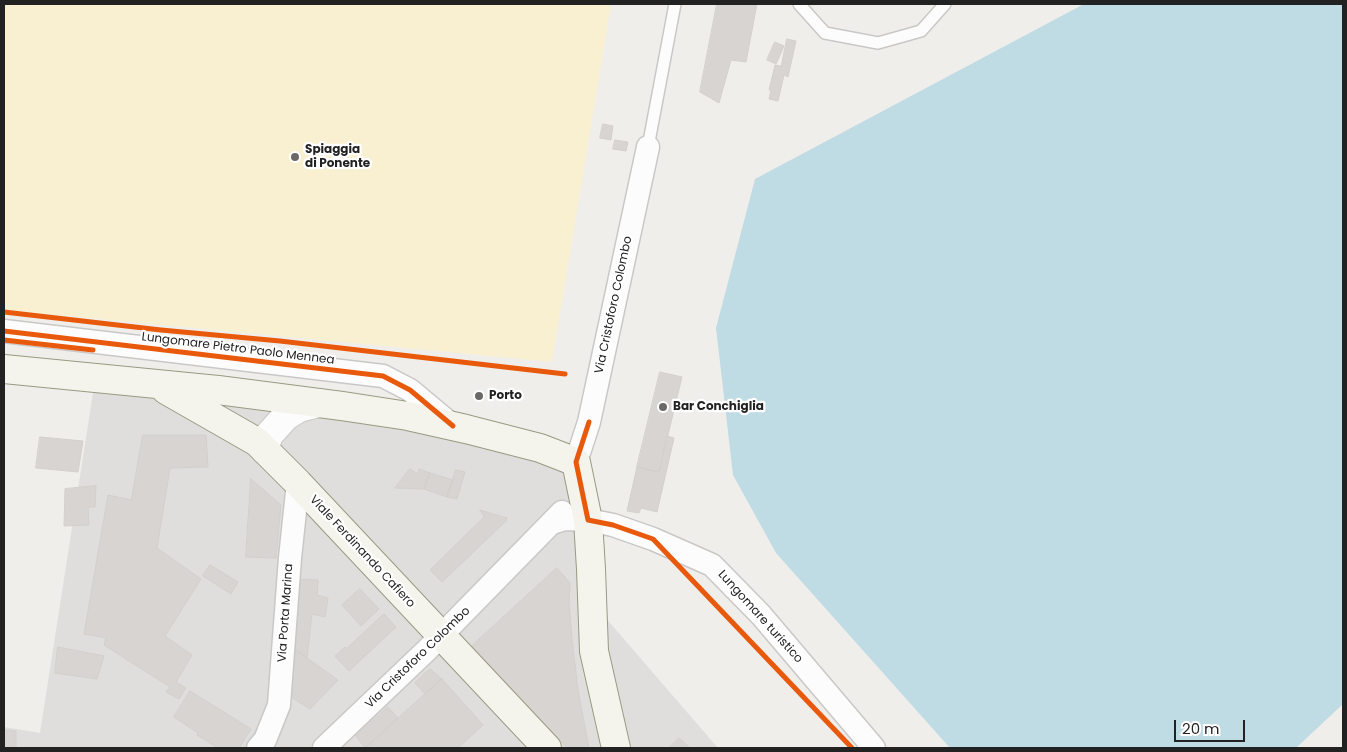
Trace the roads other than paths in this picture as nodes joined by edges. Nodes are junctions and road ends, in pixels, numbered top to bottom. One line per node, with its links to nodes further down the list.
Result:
1 (675, 4): 4 (lane)
2 (799, 4): 3 (lane)
3 (945, 4)
4 (648, 147): 11 (street, Via Cristoforo Colombo)
5 (4, 331): 9 (street, Lungomare Pietro Paolo Mennea)
6 (4, 368): 7 (main road, Lungomare Pietro Paolo Mennea)
7 (156, 384): 8 (main road, Lungomare Pietro Paolo Mennea); 10 (main road, Viale Ferdinando Cafiero)
8 (319, 403): 9 (main road, Lungomare Pietro Paolo Mennea); 10 (street, Lungomare Pietro Paolo Mennea)
9 (453, 426): 11 (main road, Lungomare Pietro Paolo Mennea)
10 (265, 450): 12 (main road, Viale Ferdinando Cafiero)
11 (576, 462): 13 (main road)
12 (298, 484): 16 (main road, Viale Ferdinando Cafiero); 17 (street, Via Porta Marina)
13 (582, 491): 14 (main road); 15 (street, Via Cristoforo Colombo)
14 (588, 520): 15 (street); 20 (main road); 21 (street, Lungomare turistico)
15 (552, 523): 16 (street, Via Cristoforo Colombo)
16 (441, 636): 18 (street, Via Cristoforo Colombo); 19 (main road, Viale Ferdinando Cafiero)
17 (267, 745)
18 (324, 748)
19 (547, 748)
20 (616, 748)
21 (874, 748)

